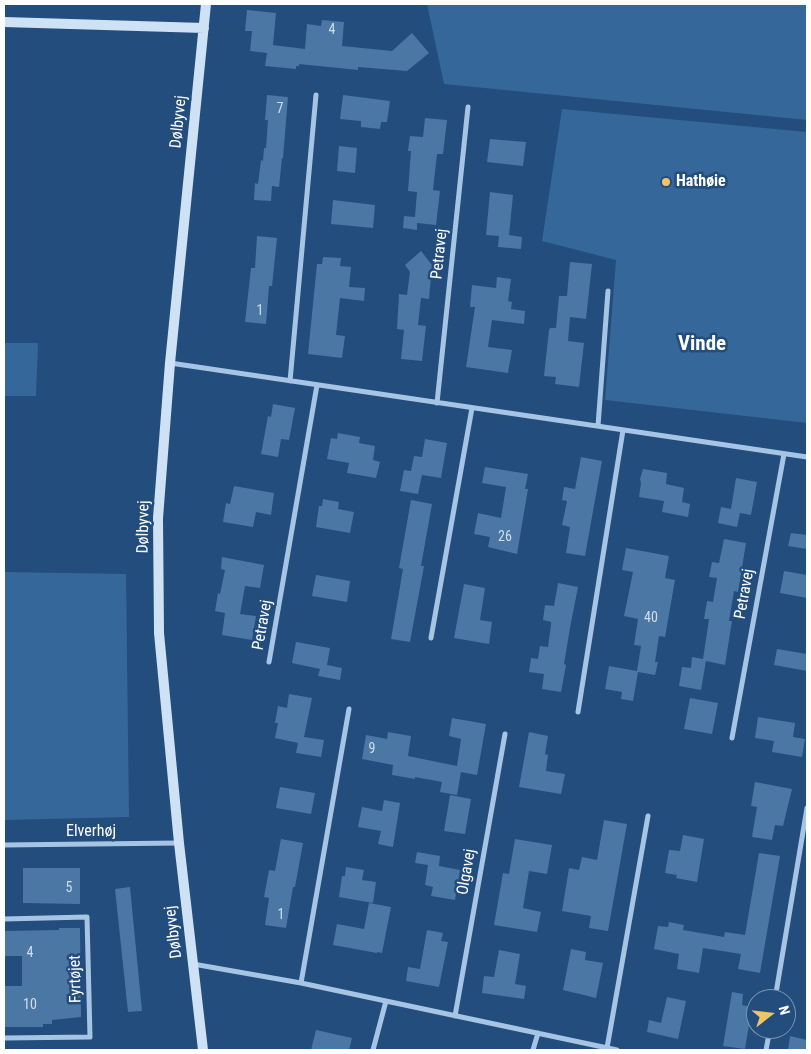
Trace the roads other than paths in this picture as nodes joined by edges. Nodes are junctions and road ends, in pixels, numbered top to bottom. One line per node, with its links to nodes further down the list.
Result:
1 (206, 4): 3 (street, Dølbyvej)
2 (4, 22): 3 (street)
3 (204, 28): 7 (street, Dølbyvej)
4 (316, 95): 8 (street)
5 (468, 107): 10 (street, Petravej)
6 (608, 291): 12 (street)
7 (170, 363): 8 (street); 24 (street, Dølbyvej)
8 (290, 381): 9 (street)
9 (317, 385): 10 (street); 17 (street, Petravej)
10 (437, 403): 11 (street)
11 (472, 408): 12 (street); 16 (street)
12 (598, 426): 13 (street)
13 (623, 430): 14 (street); 19 (street)
14 (784, 454): 15 (street); 21 (street, Petravej)
15 (807, 457)
16 (431, 638)
17 (269, 662)
18 (350, 709): 28 (street)
19 (578, 712)
20 (505, 734): 31 (street, Olgavej)
21 (732, 738)
22 (807, 808): 29 (street)
23 (648, 816): 34 (street)
24 (179, 843): 25 (street, Elverhøj); 27 (street, Dølbyvej)
25 (4, 845)
26 (4, 919): 33 (street, Fyrtøjet)
27 (193, 964): 28 (street); 35 (street, Dølbyvej)
28 (301, 983): 30 (street)
29 (777, 989)
30 (386, 1001): 31 (street); 36 (street)
31 (454, 1016): 32 (street)
32 (538, 1033): 34 (street); 37 (street)
33 (4, 1038)
34 (607, 1048): 38 (street)
35 (203, 1050)
36 (373, 1050)
37 (534, 1050)
38 (617, 1050)

